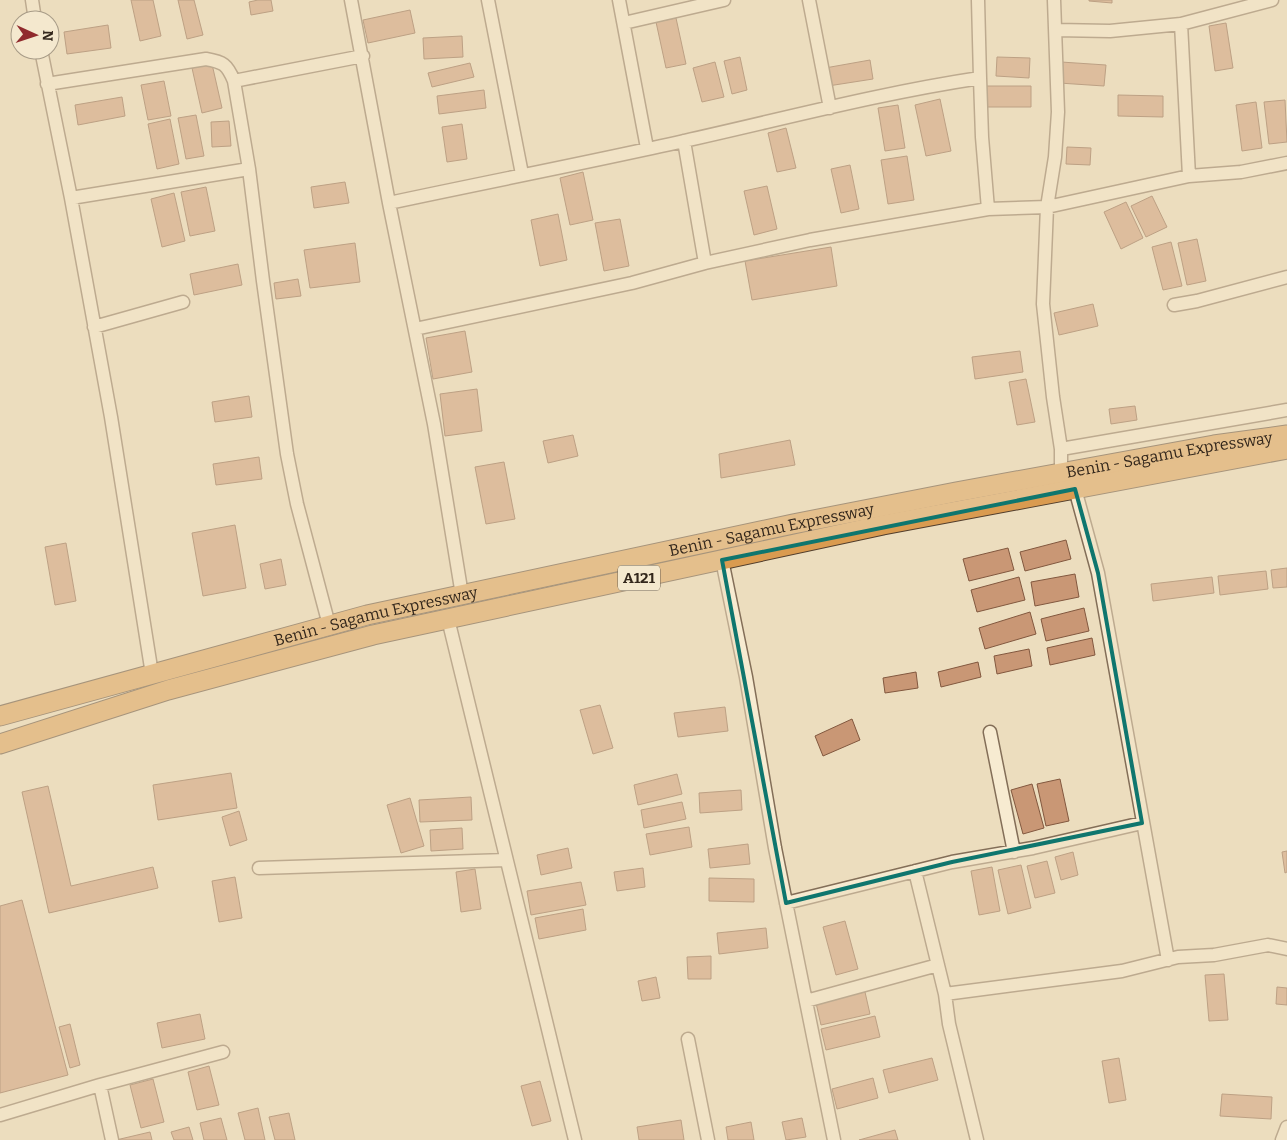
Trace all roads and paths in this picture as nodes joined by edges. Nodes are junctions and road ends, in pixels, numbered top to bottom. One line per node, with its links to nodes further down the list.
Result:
1 (351, 0): 12 (street)
2 (488, 0): 22 (street)
3 (619, 0): 9 (street)
4 (724, 0): 9 (street)
5 (809, 0): 17 (street)
6 (978, 0): 14 (street)
7 (1054, 0): 11 (street)
8 (1272, 0): 10 (street)
9 (624, 23): 19 (street)
10 (1181, 24): 11 (street); 23 (street)
11 (1056, 30): 26 (street)
12 (363, 56): 15 (street); 25 (street)
13 (43, 60): 16 (street)
14 (980, 78): 17 (street); 27 (street)
15 (234, 81): 16 (street); 21 (street)
16 (47, 84): 24 (street)
17 (830, 108): 18 (street)
18 (684, 142): 19 (street); 28 (street)
19 (647, 148): 22 (street)
20 (1287, 163): 23 (street)
21 (249, 169): 24 (street); 43 (street)
22 (522, 174): 25 (street)
23 (1190, 176): 26 (street)
24 (71, 198): 32 (street)
25 (389, 203): 33 (street)
26 (1047, 207): 27 (street); 36 (street)
27 (988, 209): 28 (street)
28 (705, 263): 33 (street)
29 (1287, 277): 31 (street)
30 (183, 302): 32 (street)
31 (1174, 306)
32 (94, 327): 44 (street)
33 (414, 329): 41 (street)
34 (1287, 410): 36 (street)
35 (1287, 435): 38 (highway, Benin - Sagamu Expressway / A121)
36 (1061, 449): 38 (street)
37 (1287, 449): 39 (highway, A121)
38 (1062, 473): 41 (highway, Benin - Sagamu Expressway / A121)
39 (1075, 489): 40 (highway, A121); 48 (street)
40 (722, 560): 42 (highway, A121); 53 (street)
41 (462, 595): 43 (highway, Benin - Sagamu Expressway / A121)
42 (448, 619): 47 (highway, A121); 50 (street)
43 (329, 625): 44 (highway, Benin - Sagamu Expressway / A121)
44 (152, 674): 45 (highway, Benin - Sagamu Expressway / A121)
45 (0, 716)
46 (990, 732): 49 (street)
47 (0, 744)
48 (1142, 823): 49 (street); 55 (street)
49 (1014, 852): 52 (street)
50 (506, 860): 51 (street); 65 (street)
51 (259, 868)
52 (916, 871): 53 (street); 56 (street)
53 (786, 903): 58 (street)
54 (1287, 949): 55 (street)
55 (1168, 960): 57 (street)
56 (938, 965): 57 (street); 58 (street)
57 (945, 994): 68 (street)
58 (806, 1001): 67 (street)
59 (688, 1039): 66 (street)
60 (223, 1052): 61 (street)
61 (100, 1086): 62 (street); 64 (street)
62 (0, 1115)
63 (1287, 1127): 69 (street)
64 (112, 1140)
65 (575, 1140)
66 (708, 1140)
67 (834, 1140)
68 (976, 1140)
69 (1282, 1140)

